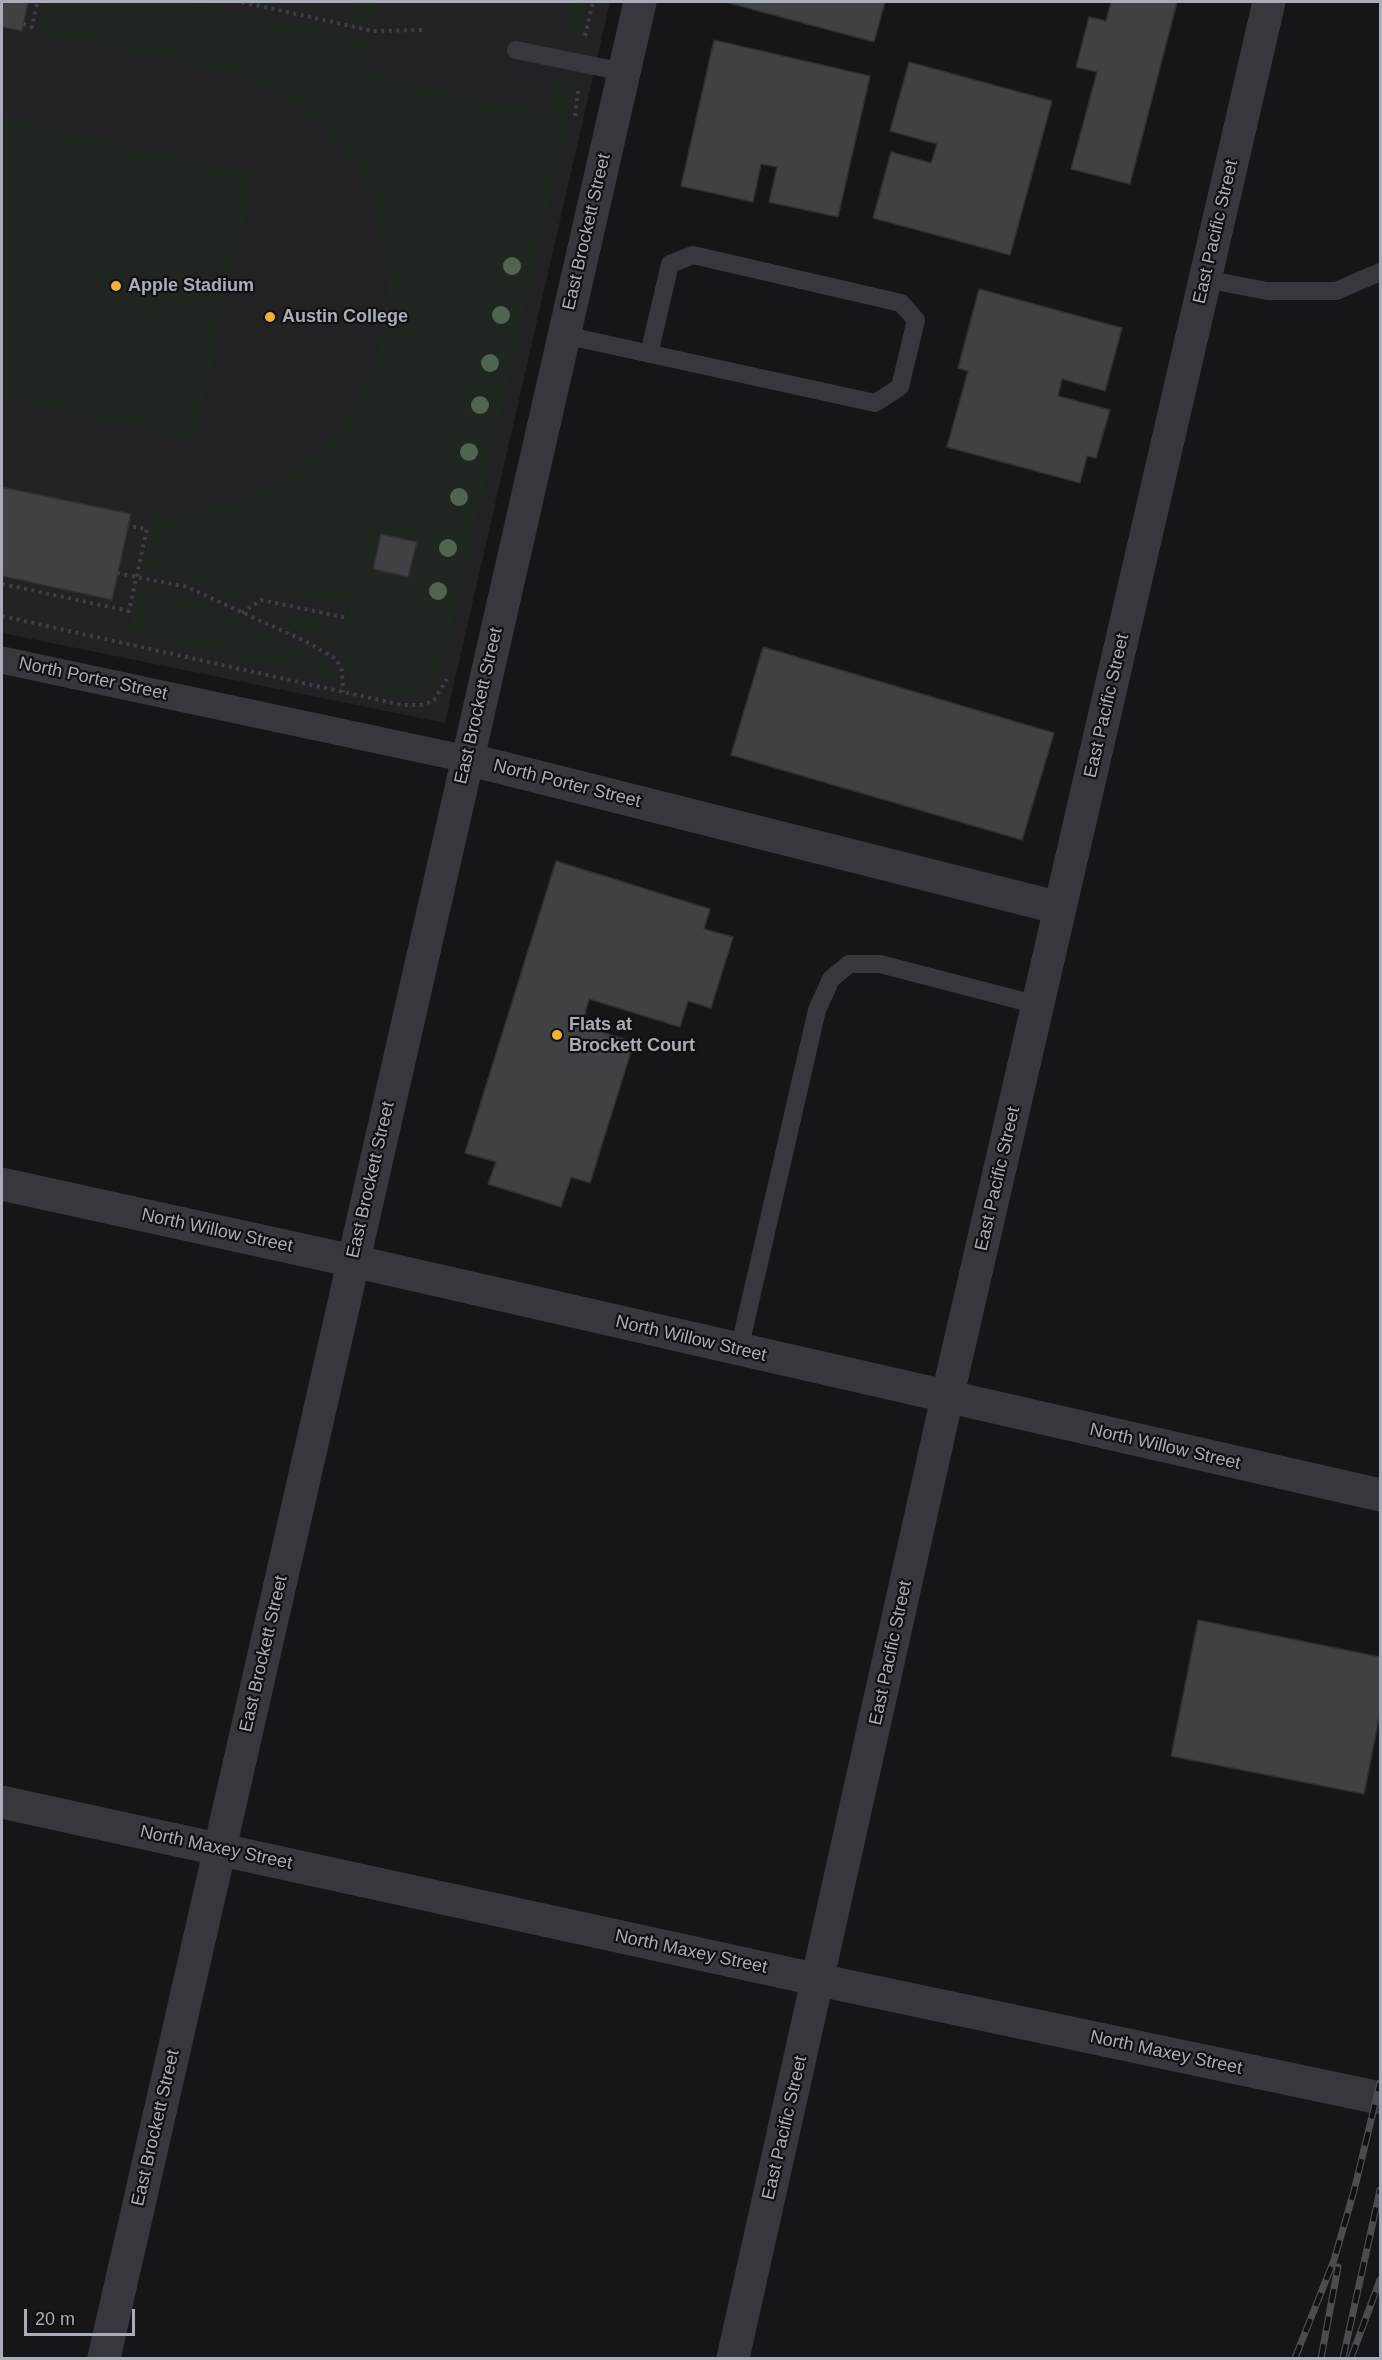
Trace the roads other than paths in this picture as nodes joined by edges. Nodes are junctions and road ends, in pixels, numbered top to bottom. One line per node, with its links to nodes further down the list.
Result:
1 (640, 2): 4 (street, East Brockett Street)
2 (1269, 2): 6 (street, East Pacific Street)
3 (516, 50): 4 (lane)
4 (624, 72): 7 (street, East Brockett Street)
5 (1380, 272): 6 (lane)
6 (1205, 279): 11 (street, East Pacific Street)
7 (564, 335): 8 (lane); 10 (street, East Brockett Street)
8 (649, 354): 8 (lane)
9 (2, 660): 10 (street, North Porter Street)
10 (467, 759): 11 (street, North Porter Street); 14 (street, East Brockett Street)
11 (1060, 908): 12 (street, East Pacific Street)
12 (1038, 1005): 15 (lane); 16 (street, East Pacific Street)
13 (2, 1184): 14 (street, North Willow Street)
14 (353, 1261): 15 (street, North Willow Street); 19 (street, East Brockett Street)
15 (739, 1350): 16 (street, North Willow Street)
16 (947, 1398): 17 (street, North Willow Street); 20 (street, East Pacific Street)
17 (1380, 1495)
18 (2, 1802): 19 (street, North Maxey Street)
19 (220, 1849): 20 (street, North Maxey Street); 22 (street, East Brockett Street)
20 (819, 1980): 21 (street, North Maxey Street); 23 (street, East Pacific Street)
21 (1380, 2098)
22 (104, 2358)
23 (733, 2358)

